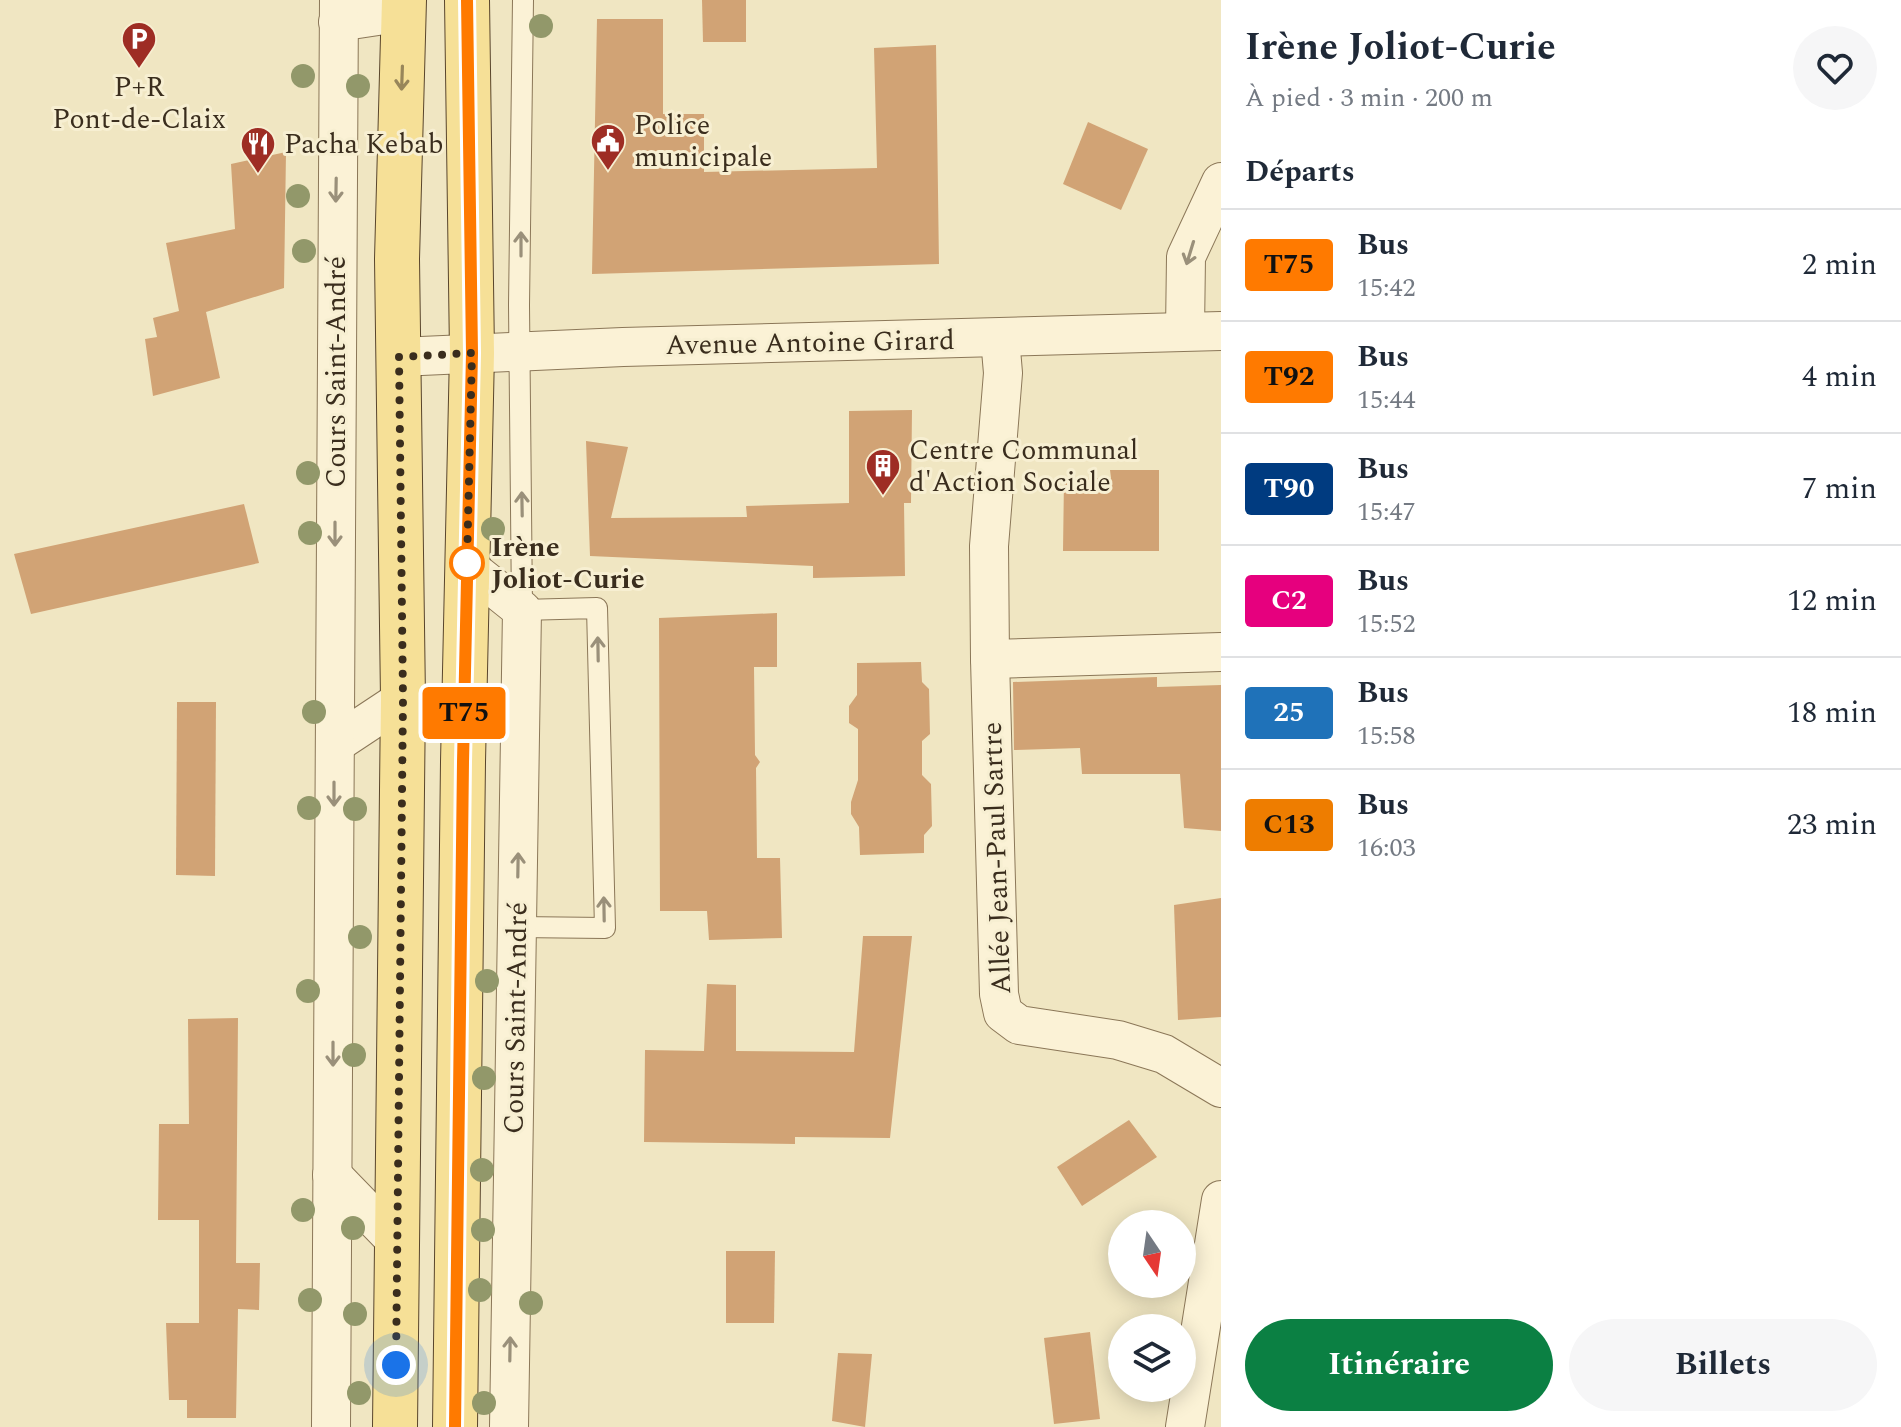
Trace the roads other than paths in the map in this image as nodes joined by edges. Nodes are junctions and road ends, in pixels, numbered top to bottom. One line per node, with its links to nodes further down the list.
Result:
1 (467, 0): 9 (main road, Cours Saint-André)
2 (523, 0): 8 (lane, Cours Saint-André, one-way to 2)
3 (404, 6): 4 (street); 10 (main road, one-way to 10)
4 (338, 11): 16 (street, Cours Saint-André, one-way to 16)
5 (1221, 182): 6 (street, one-way to 6)
6 (1203, 331): 7 (street, Avenue Antoine Girard)
7 (1000, 338): 8 (street, Avenue Antoine Girard); 14 (street)
8 (520, 351): 9 (street, Avenue Antoine Girard); 12 (lane, Cours Saint-André, one-way to 8)
9 (472, 353): 10 (street, Avenue Antoine Girard); 11 (main road, Cours Saint-André)
10 (399, 357): 15 (main road)
11 (467, 566): 12 (street); 24 (main road, Cours Saint-André)
12 (522, 610): 17 (street, Cours Saint-André, one-way to 12); 17 (lane, one-way to 12)
13 (1221, 652): 14 (street)
14 (990, 659): 18 (street, Allée Jean-Paul Sartre)
15 (403, 699): 16 (street); 21 (main road)
16 (335, 744): 19 (street, Cours Saint-André, one-way to 19)
17 (517, 927): 25 (street, Cours Saint-André, one-way to 17)
18 (1221, 1088)
19 (332, 1175): 21 (street); 22 (street, Cours Saint-André)
20 (1221, 1200): 26 (street)
21 (397, 1242): 23 (main road)
22 (331, 1427)
23 (395, 1427)
24 (455, 1427)
25 (509, 1427)
26 (1185, 1427)

